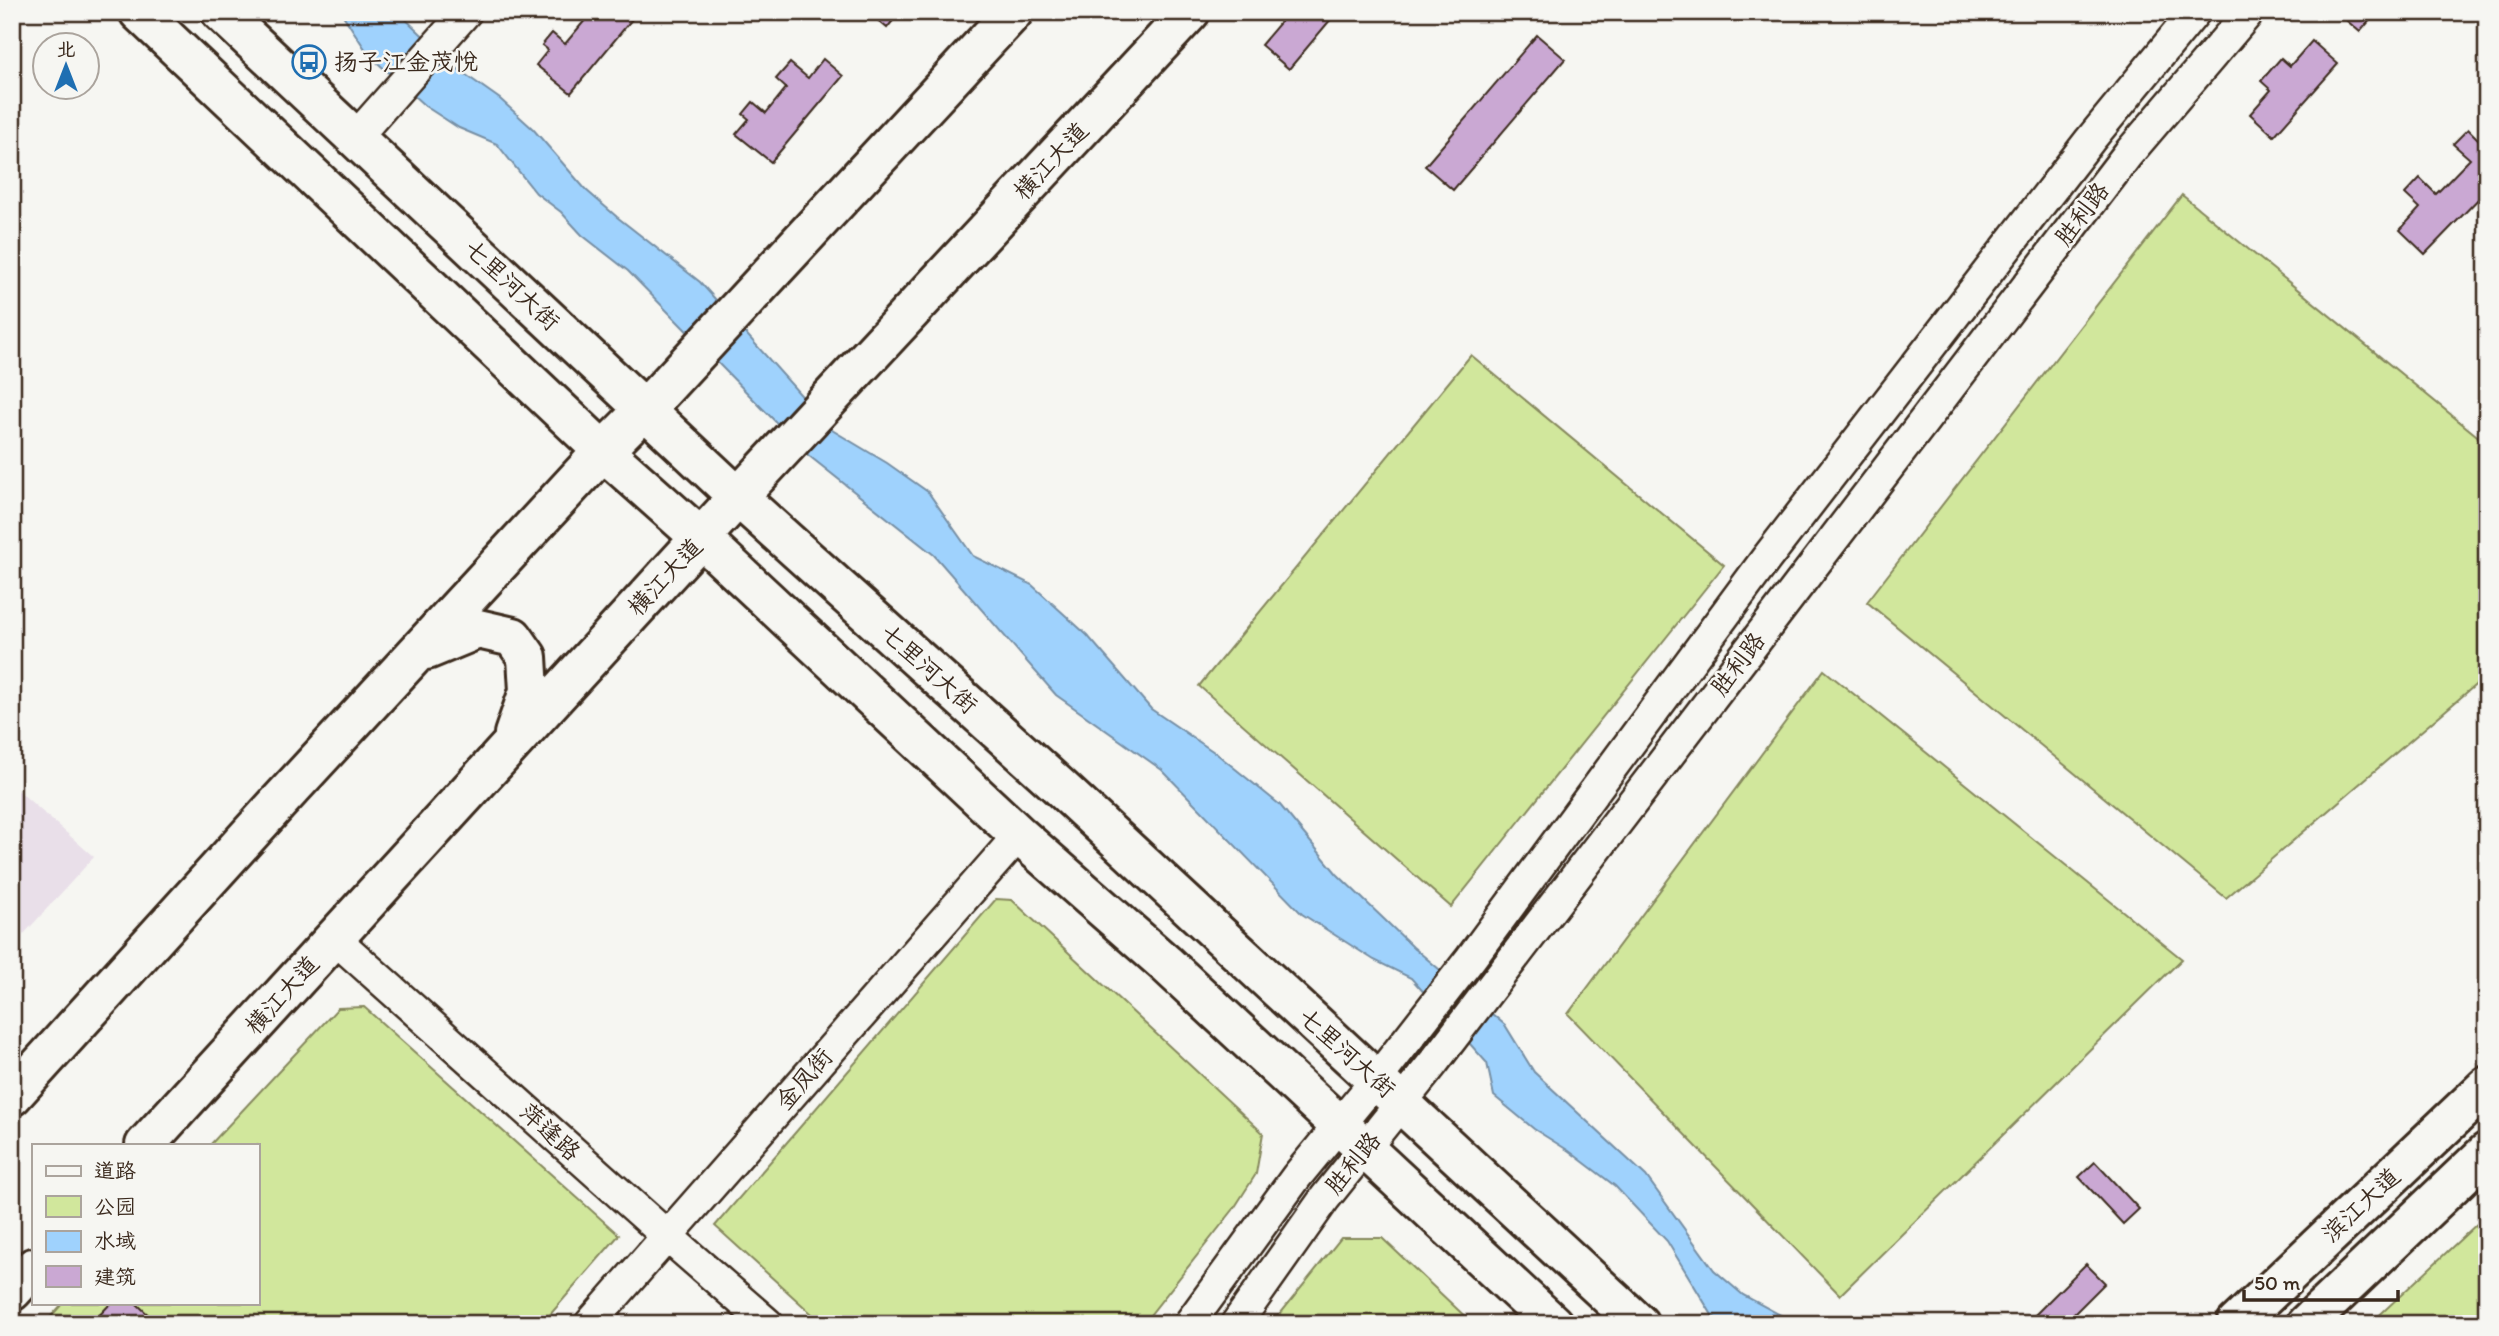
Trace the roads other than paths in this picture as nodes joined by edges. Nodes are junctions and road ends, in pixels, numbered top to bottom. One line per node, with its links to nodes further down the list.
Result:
1 (139, 12): 10 (main road)
2 (221, 12): 8 (main road, 七里河大街)
3 (466, 12): 8 (street)
4 (1013, 12): 9 (main road)
5 (1190, 12): 11 (main road, 横江大道)
6 (2195, 12): 18 (street, 胜利路)
7 (2249, 12): 18 (street, 胜利路)
8 (355, 138): 9 (main road, 七里河大街)
9 (645, 409): 10 (main road); 11 (main road, 七里河大街)
10 (603, 451): 12 (main road); 13 (main road)
11 (738, 497): 12 (main road, 横江大道); 18 (main road, 七里河大街)
12 (701, 538): 14 (main road, 横江大道); 15 (main road)
13 (416, 654): 14 (main road); 19 (main road)
14 (510, 746): 16 (main road, 横江大道)
15 (1019, 835): 20 (main road); 23 (street, 金凤街)
16 (334, 938): 21 (main road, 横江大道); 23 (street, 萍逢路)
17 (2487, 1086): 34 (main road, 滨江大道)
18 (1389, 1092): 20 (street, 胜利路); 33 (main road, 七里河大街)
19 (12, 1096)
20 (1351, 1137): 25 (street); 27 (street, 胜利路); 32 (main road)
21 (146, 1144)
22 (2487, 1152): 35 (main road, 滨江大道)
23 (667, 1236): 28 (street, 金凤街); 29 (street, 萍逢路)
24 (32, 1269): 26 (main road)
25 (1227, 1275): 27 (street); 30 (street)
26 (12, 1292)
27 (1256, 1298): 31 (street, 胜利路)
28 (590, 1324)
29 (768, 1324)
30 (1189, 1324)
31 (1236, 1324)
32 (1553, 1324)
33 (1639, 1324)
34 (2235, 1324)
35 (2306, 1324)

